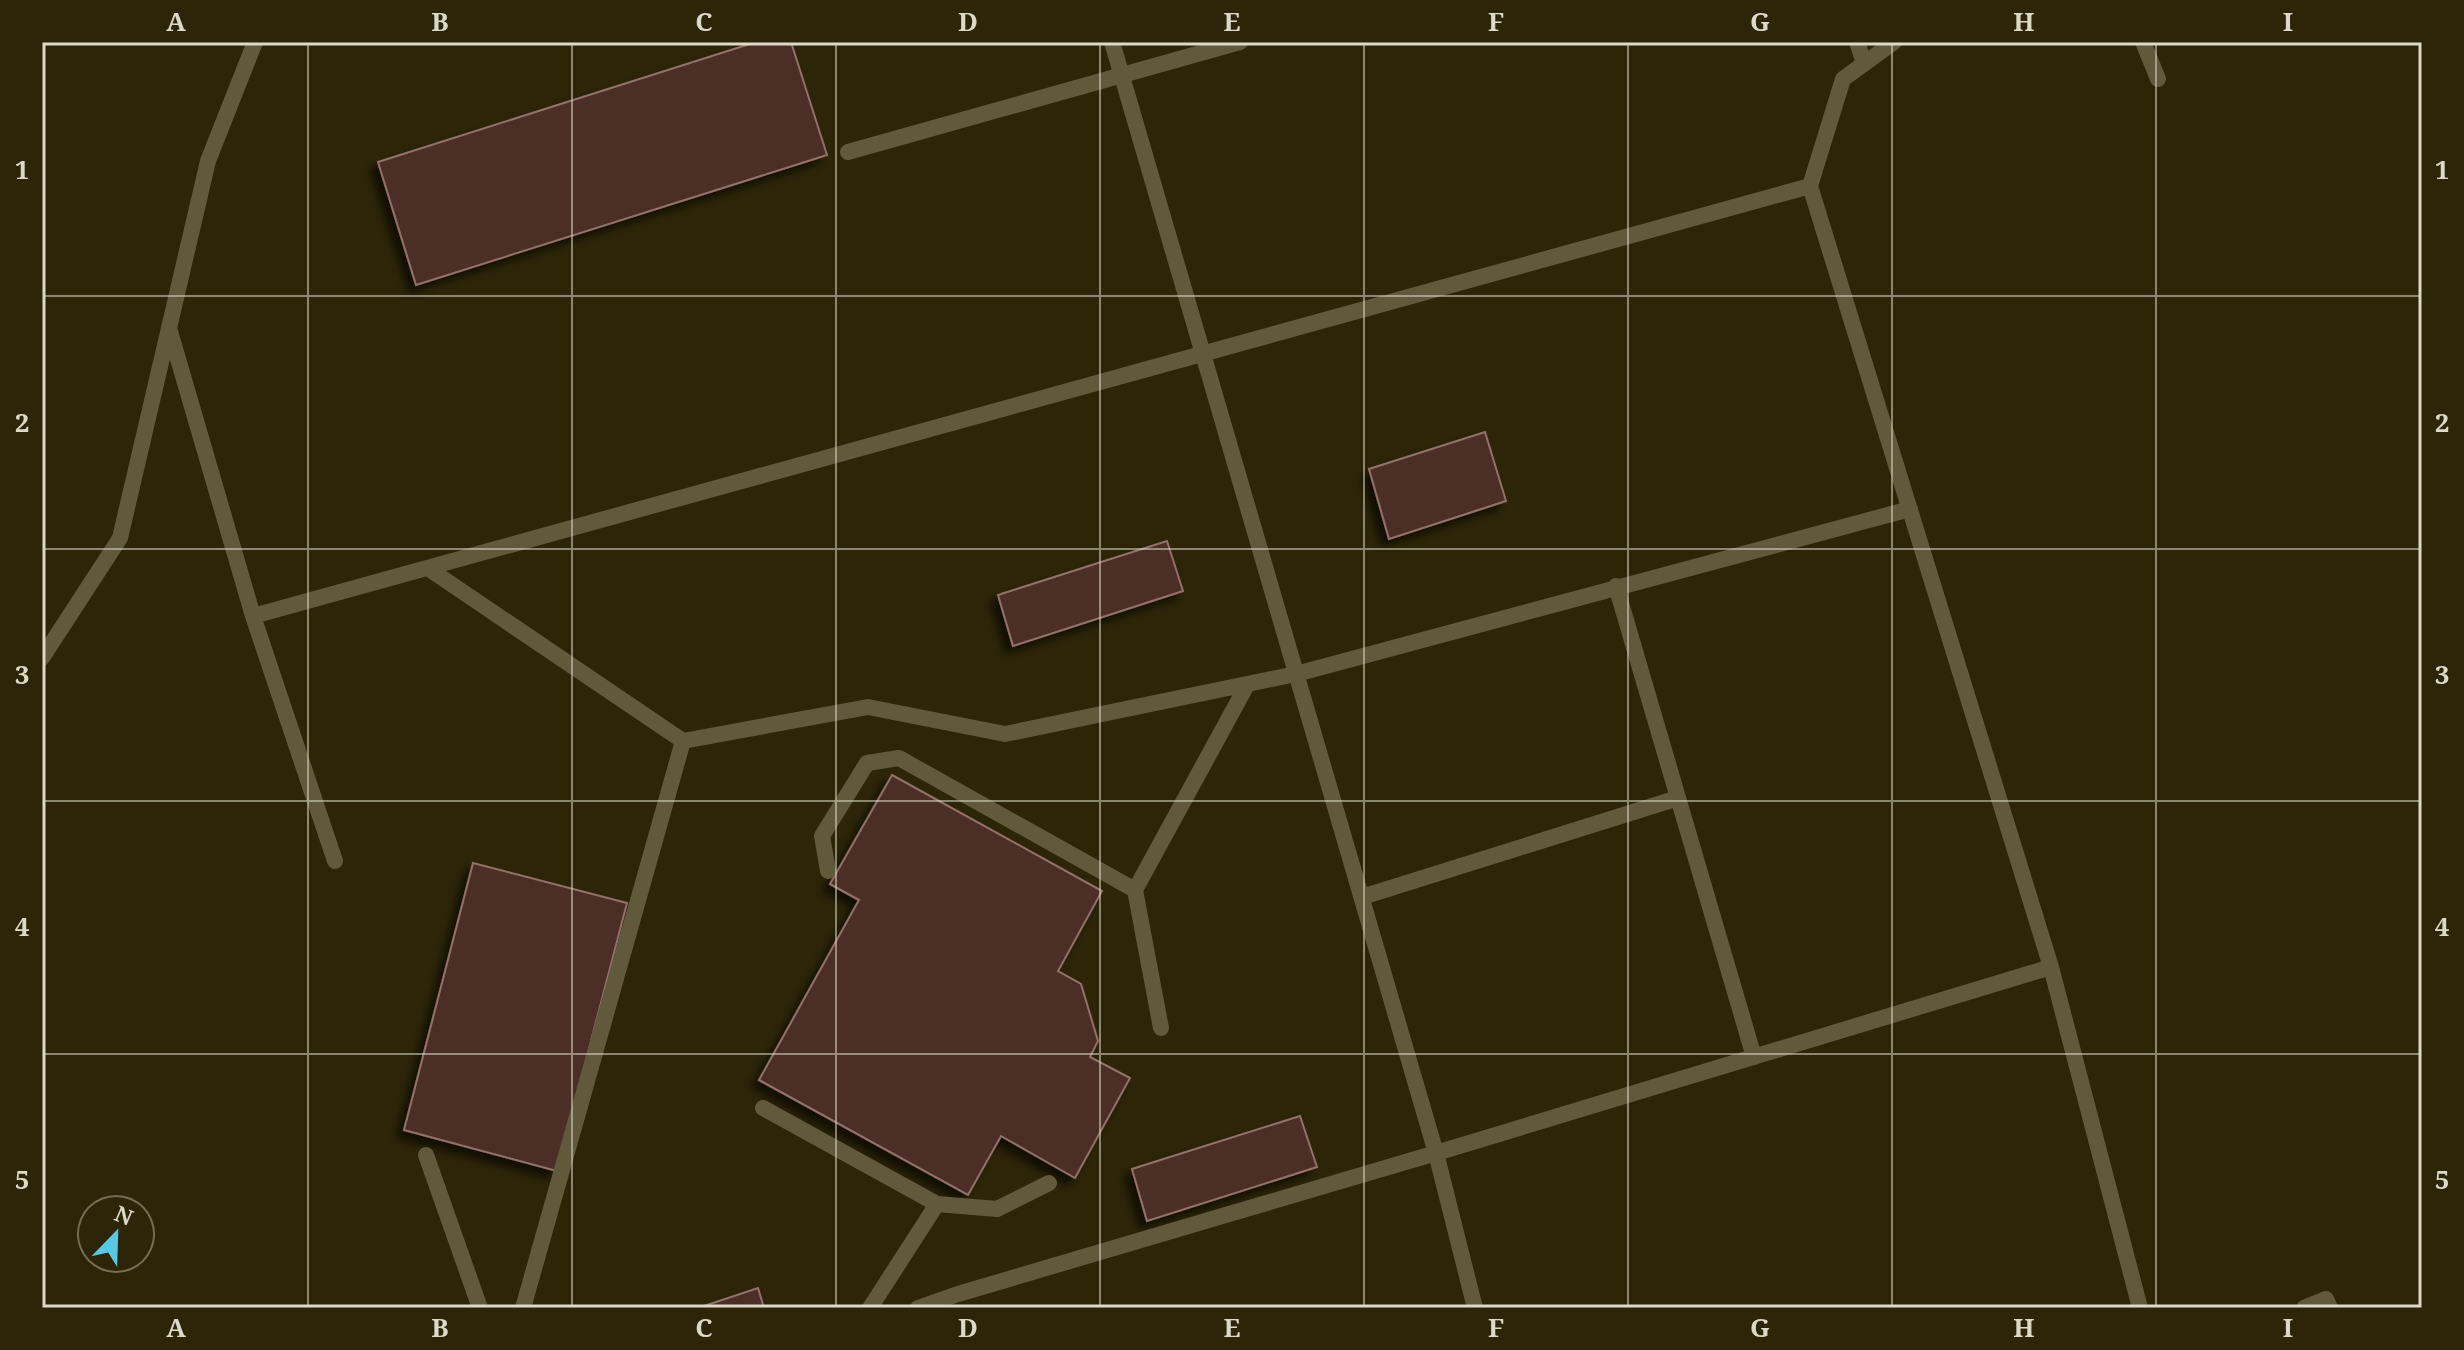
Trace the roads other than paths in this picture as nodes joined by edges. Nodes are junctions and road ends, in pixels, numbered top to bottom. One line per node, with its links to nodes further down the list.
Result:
1 (255, 42): 12 (lane)
2 (1112, 42): 8 (lane)
3 (1240, 42): 8 (lane)
4 (1857, 42): 7 (lane)
5 (1894, 42): 7 (lane)
6 (2143, 42): 9 (lane)
7 (1864, 63): 11 (lane)
8 (1122, 76): 10 (lane); 13 (lane)
9 (2158, 79)
10 (848, 152)
11 (1810, 186): 13 (lane); 14 (lane)
12 (169, 327): 17 (lane); 18 (lane)
13 (1203, 354): 15 (lane); 19 (lane)
14 (1910, 509): 16 (lane); 27 (lane)
15 (429, 569): 17 (lane); 21 (lane)
16 (1616, 586): 19 (lane); 22 (lane)
17 (253, 616): 23 (lane)
18 (42, 658)
19 (1296, 674): 20 (lane); 26 (lane)
20 (1247, 685): 21 (lane); 25 (lane)
21 (683, 741): 37 (lane)
22 (1678, 798): 26 (lane); 29 (lane)
23 (335, 861)
24 (828, 871): 25 (lane)
25 (1135, 890): 28 (lane)
26 (1362, 897): 31 (lane)
27 (2051, 967): 29 (lane); 41 (lane)
28 (1161, 1028)
29 (1754, 1057): 31 (lane)
30 (763, 1108): 34 (lane)
31 (1436, 1153): 35 (lane); 40 (lane)
32 (426, 1155): 36 (lane)
33 (1049, 1183): 34 (lane)
34 (937, 1204): 38 (lane)
35 (959, 1301): 39 (lane)
36 (480, 1308)
37 (523, 1308)
38 (870, 1308)
39 (918, 1308)
40 (1475, 1308)
41 (2140, 1308)
42 (2304, 1308): 43 (lane)
43 (2330, 1308)

